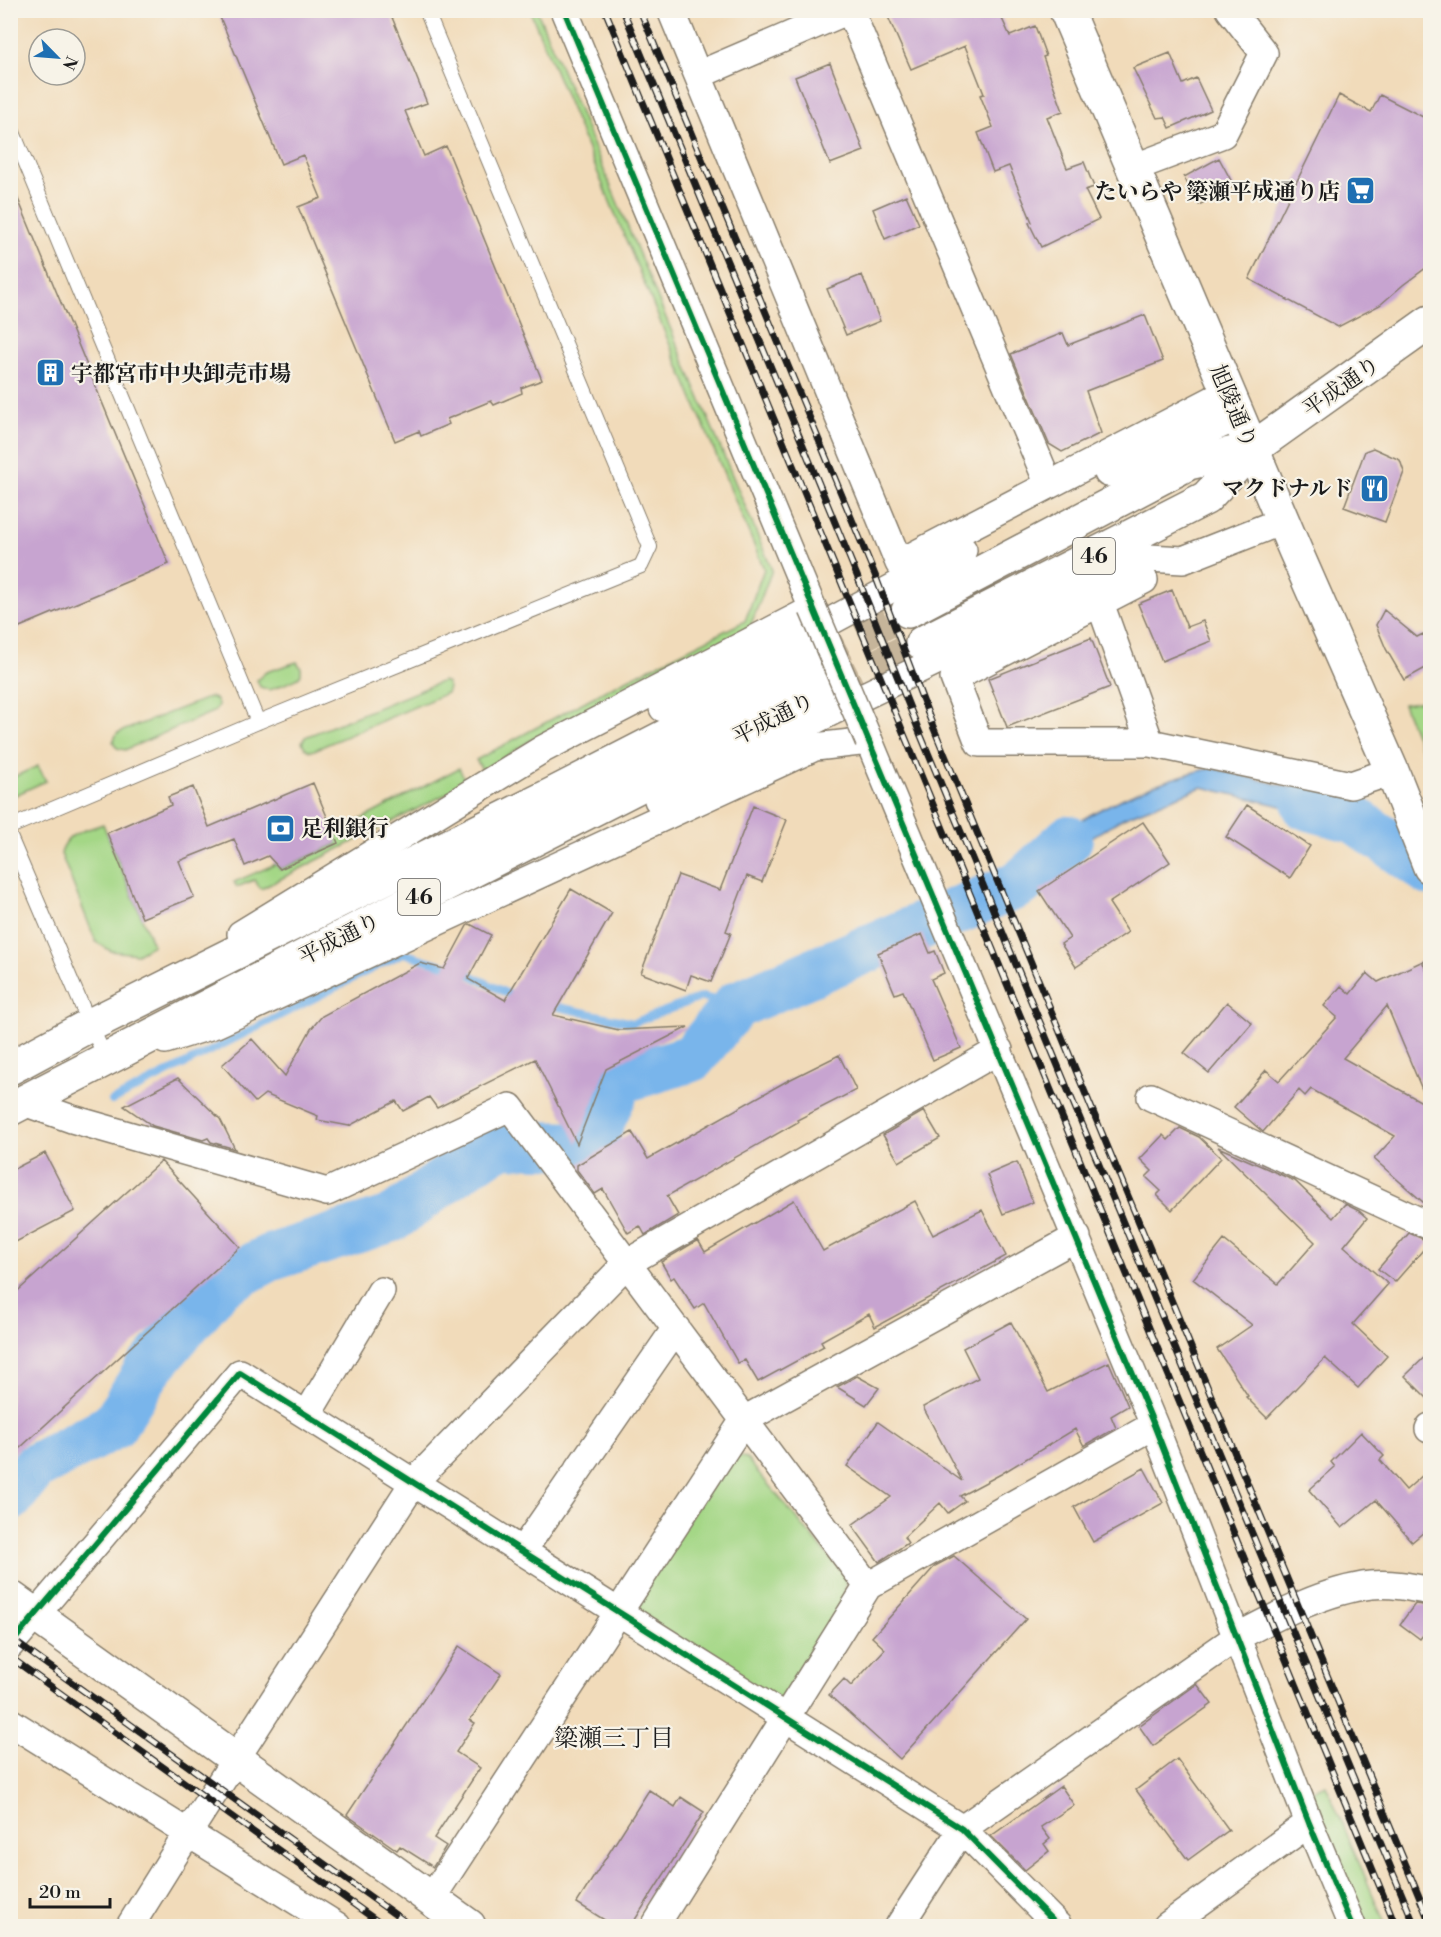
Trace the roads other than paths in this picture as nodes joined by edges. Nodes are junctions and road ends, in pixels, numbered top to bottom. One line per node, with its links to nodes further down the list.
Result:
1 (426, 10): 22 (lane)
2 (564, 10): 17 (street)
3 (671, 10): 7 (street)
4 (850, 10): 7 (street); 13 (street)
5 (1066, 10): 9 (main road, 旭陵通り)
6 (1230, 10): 9 (street)
7 (698, 75): 13 (street)
8 (10, 125): 22 (lane)
9 (1133, 168): 11 (main road, 旭陵通り)
10 (1431, 322): 12 (main road, 平成通り / 46)
11 (1233, 404): 12 (main road, 旭陵通り); 13 (street); 25 (street)
12 (1252, 449): 14 (main road, 旭陵通り); 18 (main road, 平成通り / 46); 19 (main road, 平成通り / 46)
13 (1049, 485)
14 (1282, 520): 15 (street); 26 (main road, 旭陵通り)
15 (1183, 560): 16 (street); 30 (street)
16 (1100, 603): 24 (street); 24 (street)
17 (813, 609): 23 (street, bridge); 25 (street)
18 (908, 611)
19 (922, 644)
20 (816, 659): 27 (main road, 平成通り / 46)
21 (830, 689): 34 (main road, 平成通り / 46)
22 (258, 722): 28 (lane)
23 (869, 741): 30 (street); 33 (street)
24 (1150, 743): 26 (street)
25 (543, 749): 27 (street)
26 (1392, 771): 31 (main road, 旭陵通り)
27 (553, 794): 32 (main road, 平成通り / 46)
28 (10, 827)
29 (10, 837): 32 (lane)
30 (586, 853): 34 (street)
31 (1431, 867)
32 (90, 1025): 34 (lane); 35 (main road, 平成通り / 46)
33 (999, 1050): 39 (street); 40 (street)
34 (106, 1058): 37 (main road, 平成通り / 46)
35 (10, 1068)
36 (1151, 1097): 38 (street)
37 (17, 1105): 40 (street)
38 (1431, 1226)
39 (1077, 1237): 44 (street); 45 (street)
40 (627, 1263): 42 (street); 46 (street)
41 (381, 1292): 43 (street)
42 (676, 1328): 44 (street); 47 (street)
43 (308, 1415): 46 (street); 50 (street)
44 (744, 1420): 48 (street); 51 (street)
45 (1154, 1425): 48 (street); 52 (street)
46 (414, 1482): 47 (street); 56 (street)
47 (522, 1550): 51 (street)
48 (868, 1586): 54 (street)
49 (1431, 1591): 52 (street)
50 (23, 1606): 53 (street); 56 (main road)
51 (619, 1611): 54 (street); 60 (street)
52 (1237, 1637): 57 (street); 58 (street)
53 (10, 1645)
54 (786, 1717): 58 (street); 65 (street)
55 (10, 1722): 59 (street)
56 (236, 1758): 59 (street); 60 (main road)
57 (1310, 1823): 61 (street); 68 (street)
58 (962, 1829): 66 (street); 67 (street)
59 (188, 1833): 62 (street); 63 (street)
60 (430, 1899): 64 (main road)
61 (1181, 1922)
62 (130, 1926)
63 (337, 1926)
64 (469, 1926)
65 (655, 1926)
66 (899, 1926)
67 (1058, 1926)
68 (1352, 1926)

